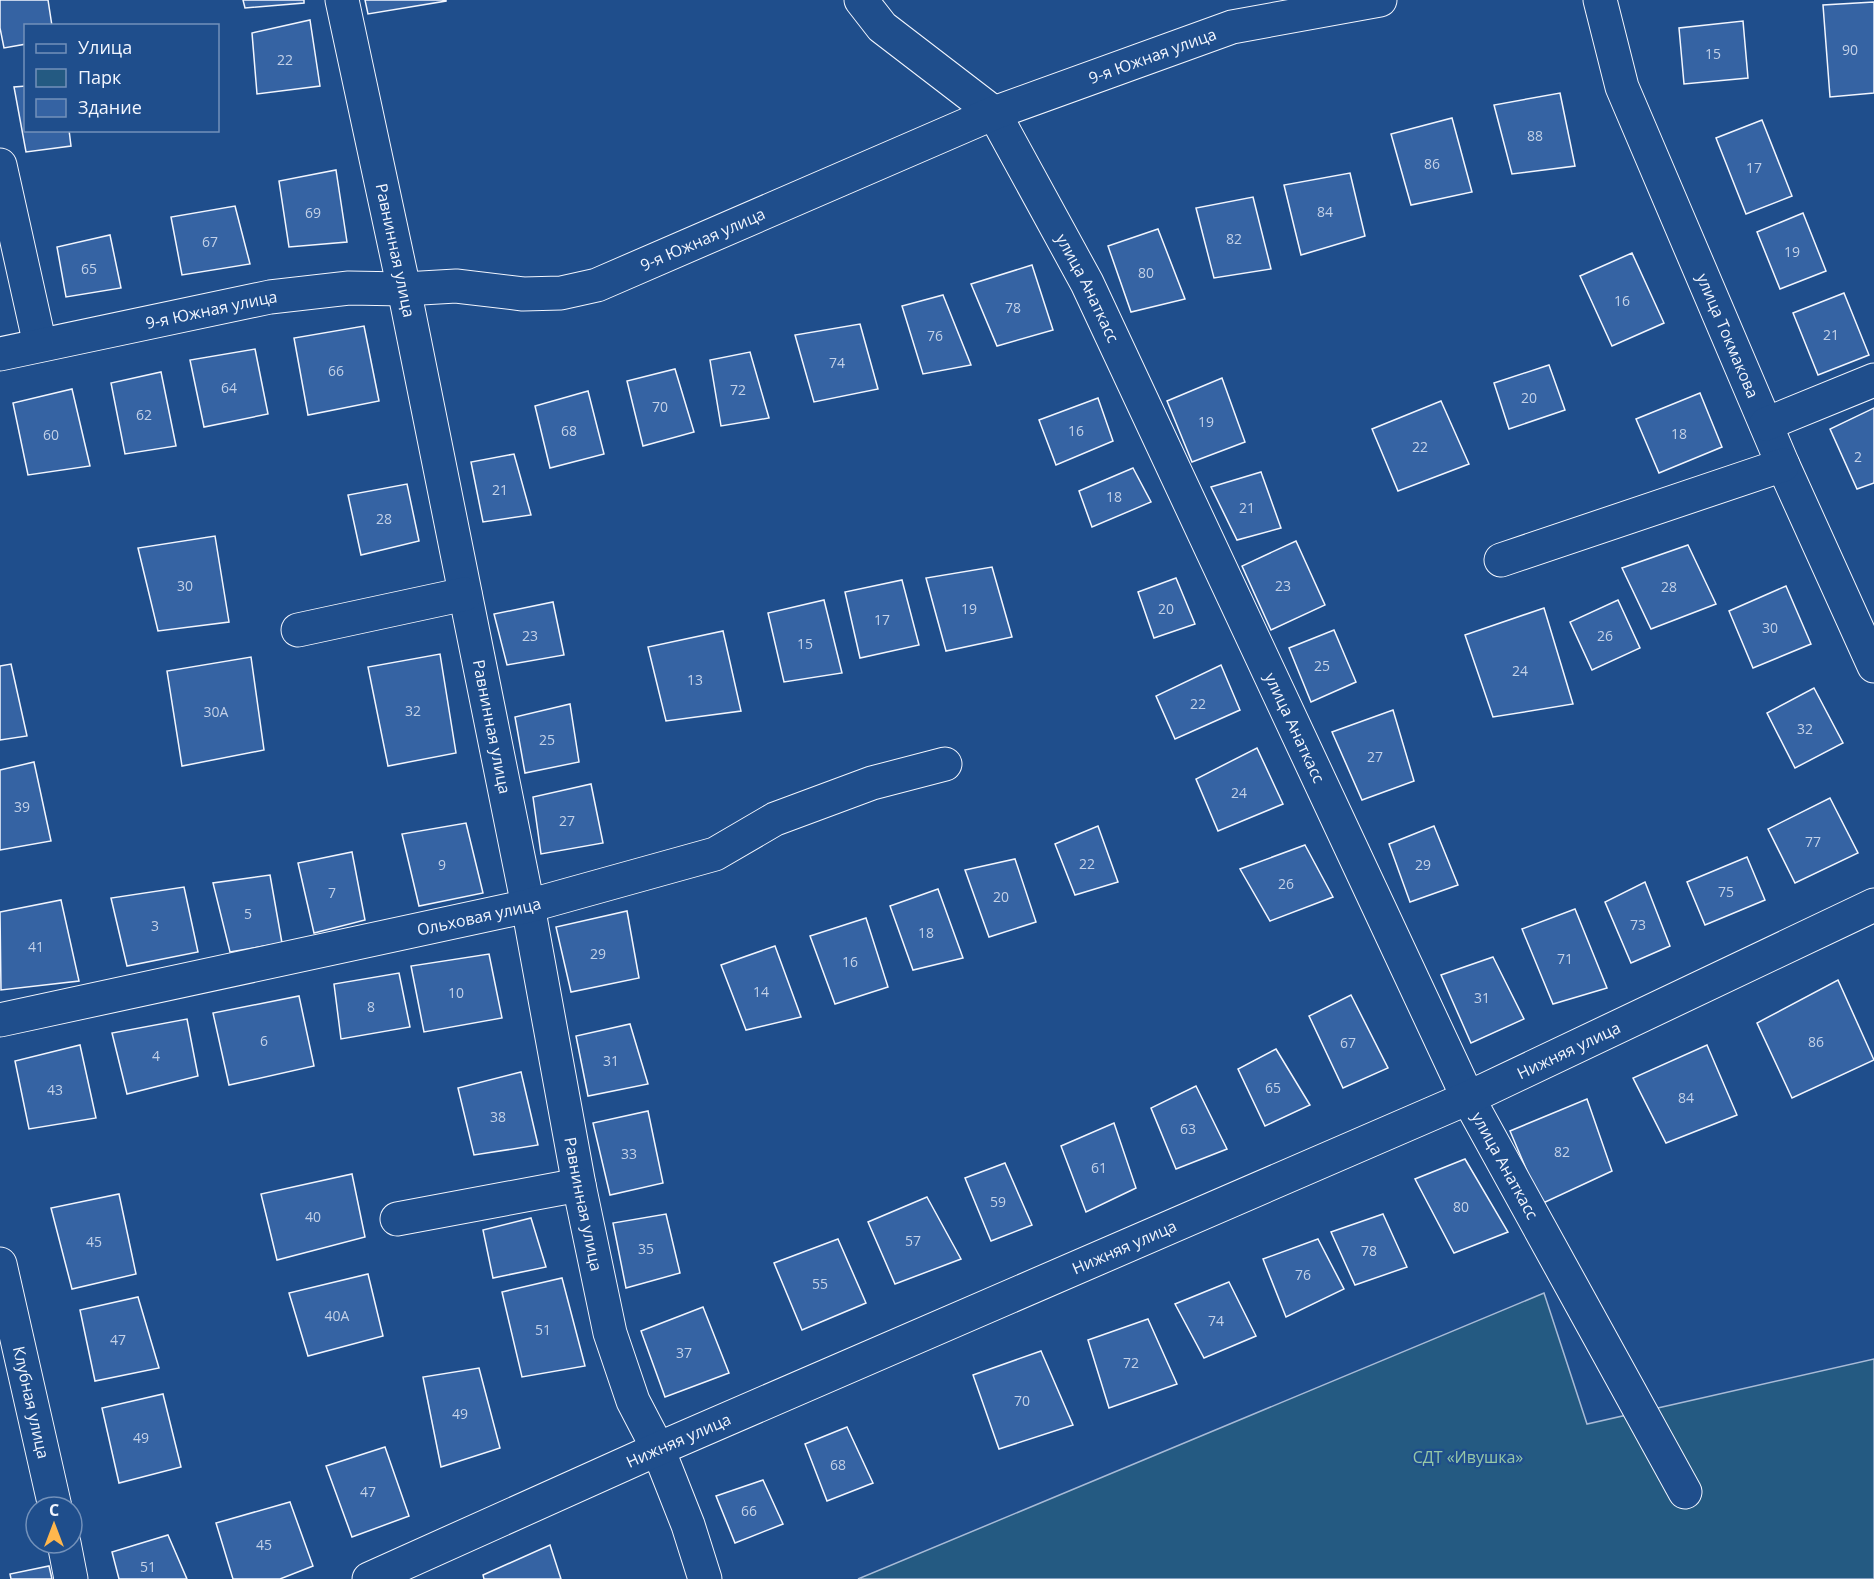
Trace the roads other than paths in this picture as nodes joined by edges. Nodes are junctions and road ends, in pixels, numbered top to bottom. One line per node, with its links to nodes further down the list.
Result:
1 (342, 0): 8 (street, Равнинная улица)
2 (861, 0): 6 (street, улица Анаткасс)
3 (1380, 0): 5 (street, 9-я Южная улица)
4 (1600, 0): 12 (street, улица Токмакова)
5 (1231, 13): 6 (street, 9-я Южная улица)
6 (994, 113): 8 (street, 9-я Южная улица); 22 (street, улица Анаткасс)
7 (0, 165): 9 (street)
8 (404, 289): 9 (street, 9-я Южная улица); 15 (street, Равнинная улица)
9 (40, 345): 10 (street, 9-я Южная улица)
10 (0, 354)
11 (1874, 380): 12 (street)
12 (1766, 424): 13 (street, улица Токмакова)
13 (1783, 465): 14 (street); 17 (street, улица Токмакова)
14 (1502, 560)
15 (465, 594): 16 (street); 20 (street, Равнинная улица)
16 (298, 630)
17 (1874, 666)
18 (945, 764): 20 (street, Ольховая улица)
19 (1874, 905): 22 (street, Нижняя улица)
20 (528, 906): 21 (street, Ольховая улица); 23 (street, Равнинная улица)
21 (0, 1020)
22 (1468, 1098): 26 (street, Нижняя улица); 27 (street, улица Анаткасс)
23 (579, 1185): 24 (street); 26 (street, Равнинная улица)
24 (397, 1219)
25 (0, 1264): 28 (street, Клубная улица)
26 (658, 1449): 31 (street, Нижняя улица); 32 (street, Равнинная улица)
27 (1685, 1492)
28 (52, 1495)
29 (66, 1555): 30 (street)
30 (71, 1579)
31 (369, 1579)
32 (705, 1579)

